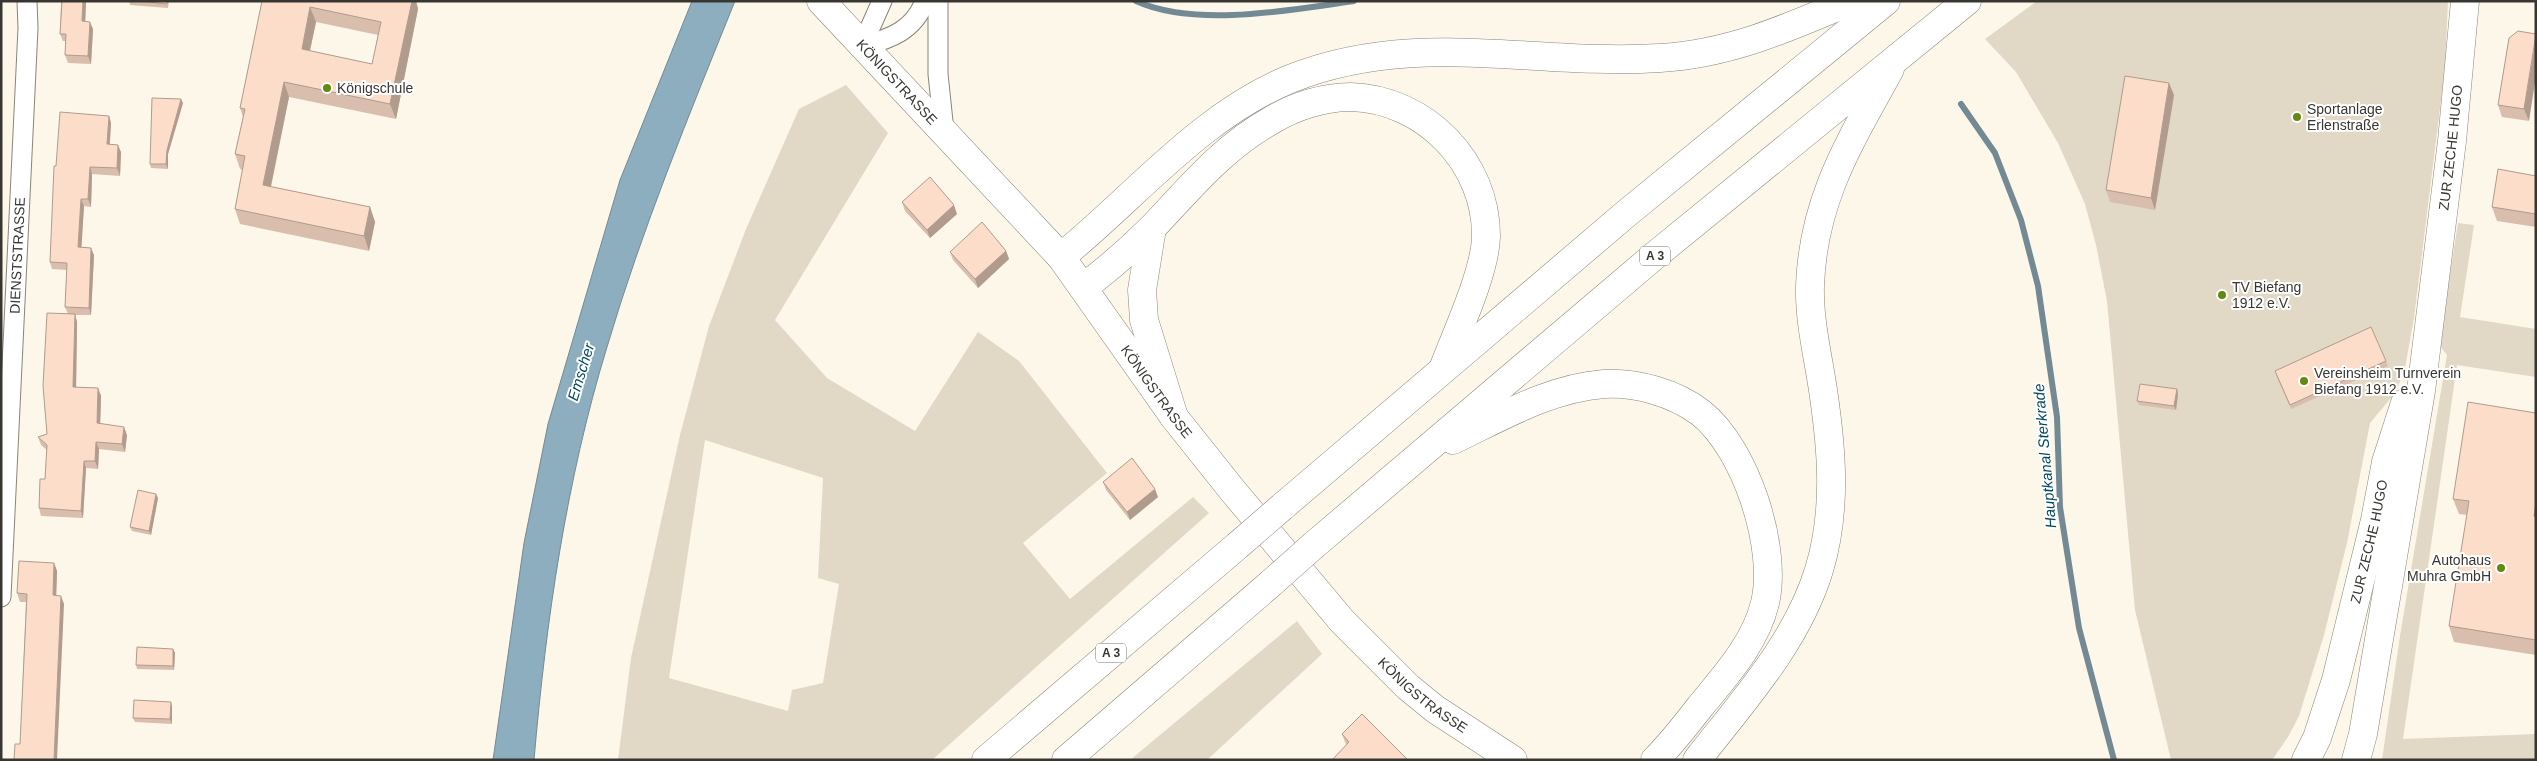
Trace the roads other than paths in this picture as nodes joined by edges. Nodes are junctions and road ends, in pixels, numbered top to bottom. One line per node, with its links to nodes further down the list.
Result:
1 (27, 1): 20 (street, DIENSTSTRASSE)
2 (821, 1): 10 (main road, KÖNIGSTRASSE)
3 (882, 1): 10 (street)
4 (925, 1): 10 (street)
5 (938, 1): 12 (street)
6 (1851, 1): 14 (main road)
7 (1886, 1): 17 (main road, A 3)
8 (1967, 1): 11 (main road, A 3)
9 (2465, 1): 16 (main road, ZUR ZECHE HUGO)
10 (862, 46): 12 (main road, KÖNIGSTRASSE)
11 (1897, 57): 19 (main road, A 3); 21 (main road)
12 (944, 132): 14 (main road, KÖNIGSTRASSE)
13 (1152, 228): 15 (main road); 17 (main road); 18 (main road)
14 (1061, 257): 15 (main road, KÖNIGSTRASSE)
15 (1084, 287): 18 (main road, KÖNIGSTRASSE)
16 (2428, 322): 29 (main road, ZUR ZECHE HUGO); 30 (main road, ZUR ZECHE HUGO)
17 (1443, 370): 23 (main road, A 3, bridge)
18 (1174, 417): 22 (main road, KÖNIGSTRASSE)
19 (1416, 459): 24 (main road, A 3, bridge); 26 (main road)
20 (1, 597)
21 (1726, 723): 27 (main road); 28 (main road)
22 (1492, 752): 25 (main road, KÖNIGSTRASSE)
23 (986, 760)
24 (1066, 760)
25 (1513, 760)
26 (1655, 760)
27 (1697, 760)
28 (1719, 760)
29 (2306, 760)
30 (2356, 760)

